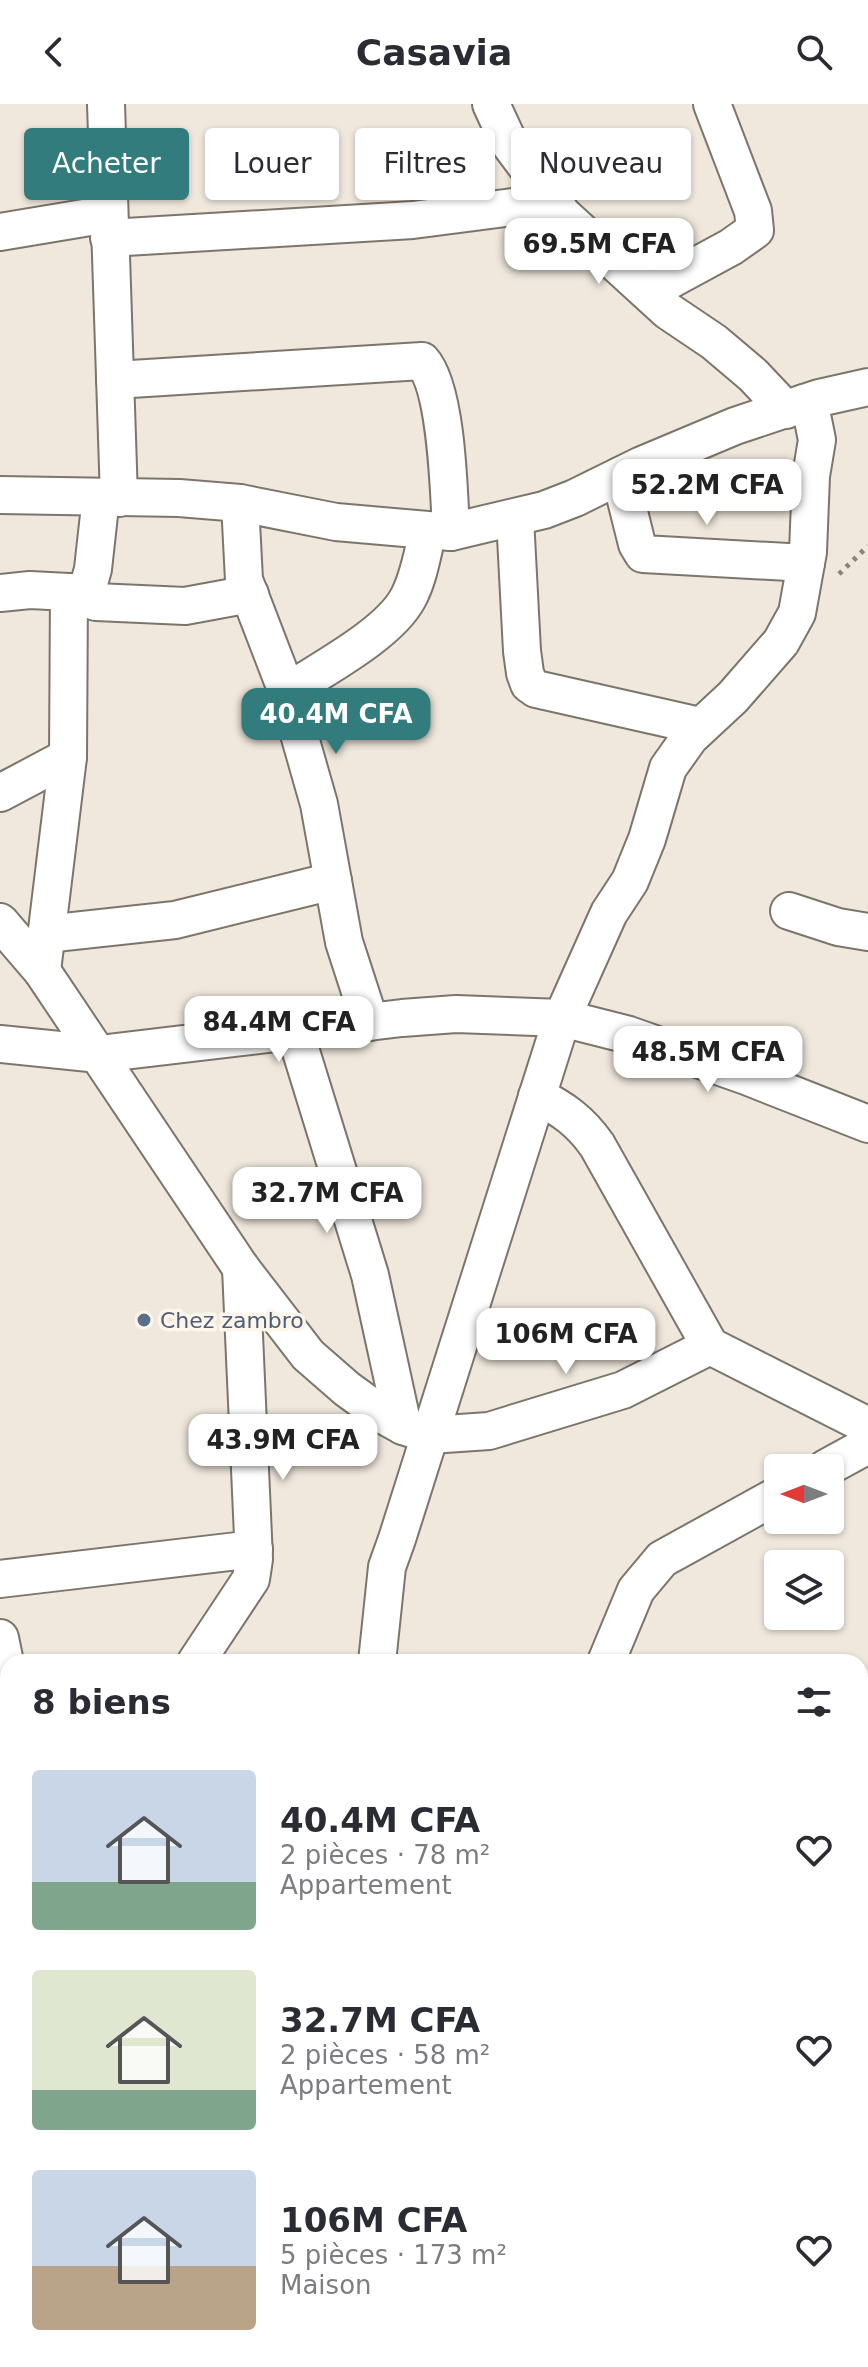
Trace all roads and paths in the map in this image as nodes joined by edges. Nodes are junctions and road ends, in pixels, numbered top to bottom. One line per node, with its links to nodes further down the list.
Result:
1 (106, 104): 5 (street)
2 (491, 104): 4 (street)
3 (712, 104): 7 (street)
4 (552, 202): 5 (street); 7 (street)
5 (109, 226): 6 (street); 8 (street)
6 (0, 232)
7 (648, 292): 10 (street)
8 (115, 380): 13 (street); 16 (street)
9 (868, 387): 10 (street)
10 (795, 407): 11 (street); 17 (street)
11 (620, 476): 15 (street); 17 (street)
12 (0, 495): 13 (street)
13 (110, 498): 14 (street); 20 (street)
14 (240, 503): 16 (street); 19 (street)
15 (515, 518): 16 (street); 22 (street)
16 (439, 532): 21 (street)
17 (806, 563): 22 (street)
18 (0, 593): 20 (street)
19 (250, 594): 20 (street); 21 (street)
20 (77, 595): 23 (street)
21 (287, 692): 25 (street)
22 (700, 726): 31 (street)
23 (68, 757): 24 (street); 29 (street)
24 (0, 793)
25 (333, 881): 29 (street); 32 (street)
26 (789, 911): 28 (street)
27 (0, 922): 30 (street)
28 (868, 932)
29 (46, 934): 30 (street)
30 (42, 971): 35 (street)
31 (562, 1018): 32 (street); 36 (street); 37 (street)
32 (370, 1022): 33 (street)
33 (295, 1032): 35 (street); 41 (street)
34 (0, 1044): 35 (street)
35 (99, 1054): 38 (street)
36 (537, 1096): 39 (street); 41 (street)
37 (868, 1124)
38 (241, 1268): 41 (street); 45 (street)
39 (710, 1346): 40 (street); 41 (street)
40 (868, 1426)
41 (416, 1430): 48 (street)
42 (868, 1445): 43 (street)
43 (844, 1458)
44 (764, 1503): 49 (street)
45 (254, 1549): 46 (street); 47 (street)
46 (0, 1579)
47 (201, 1654)
48 (378, 1654)
49 (609, 1654)
50 (868, 1831): 51 (street)
51 (868, 1883)

